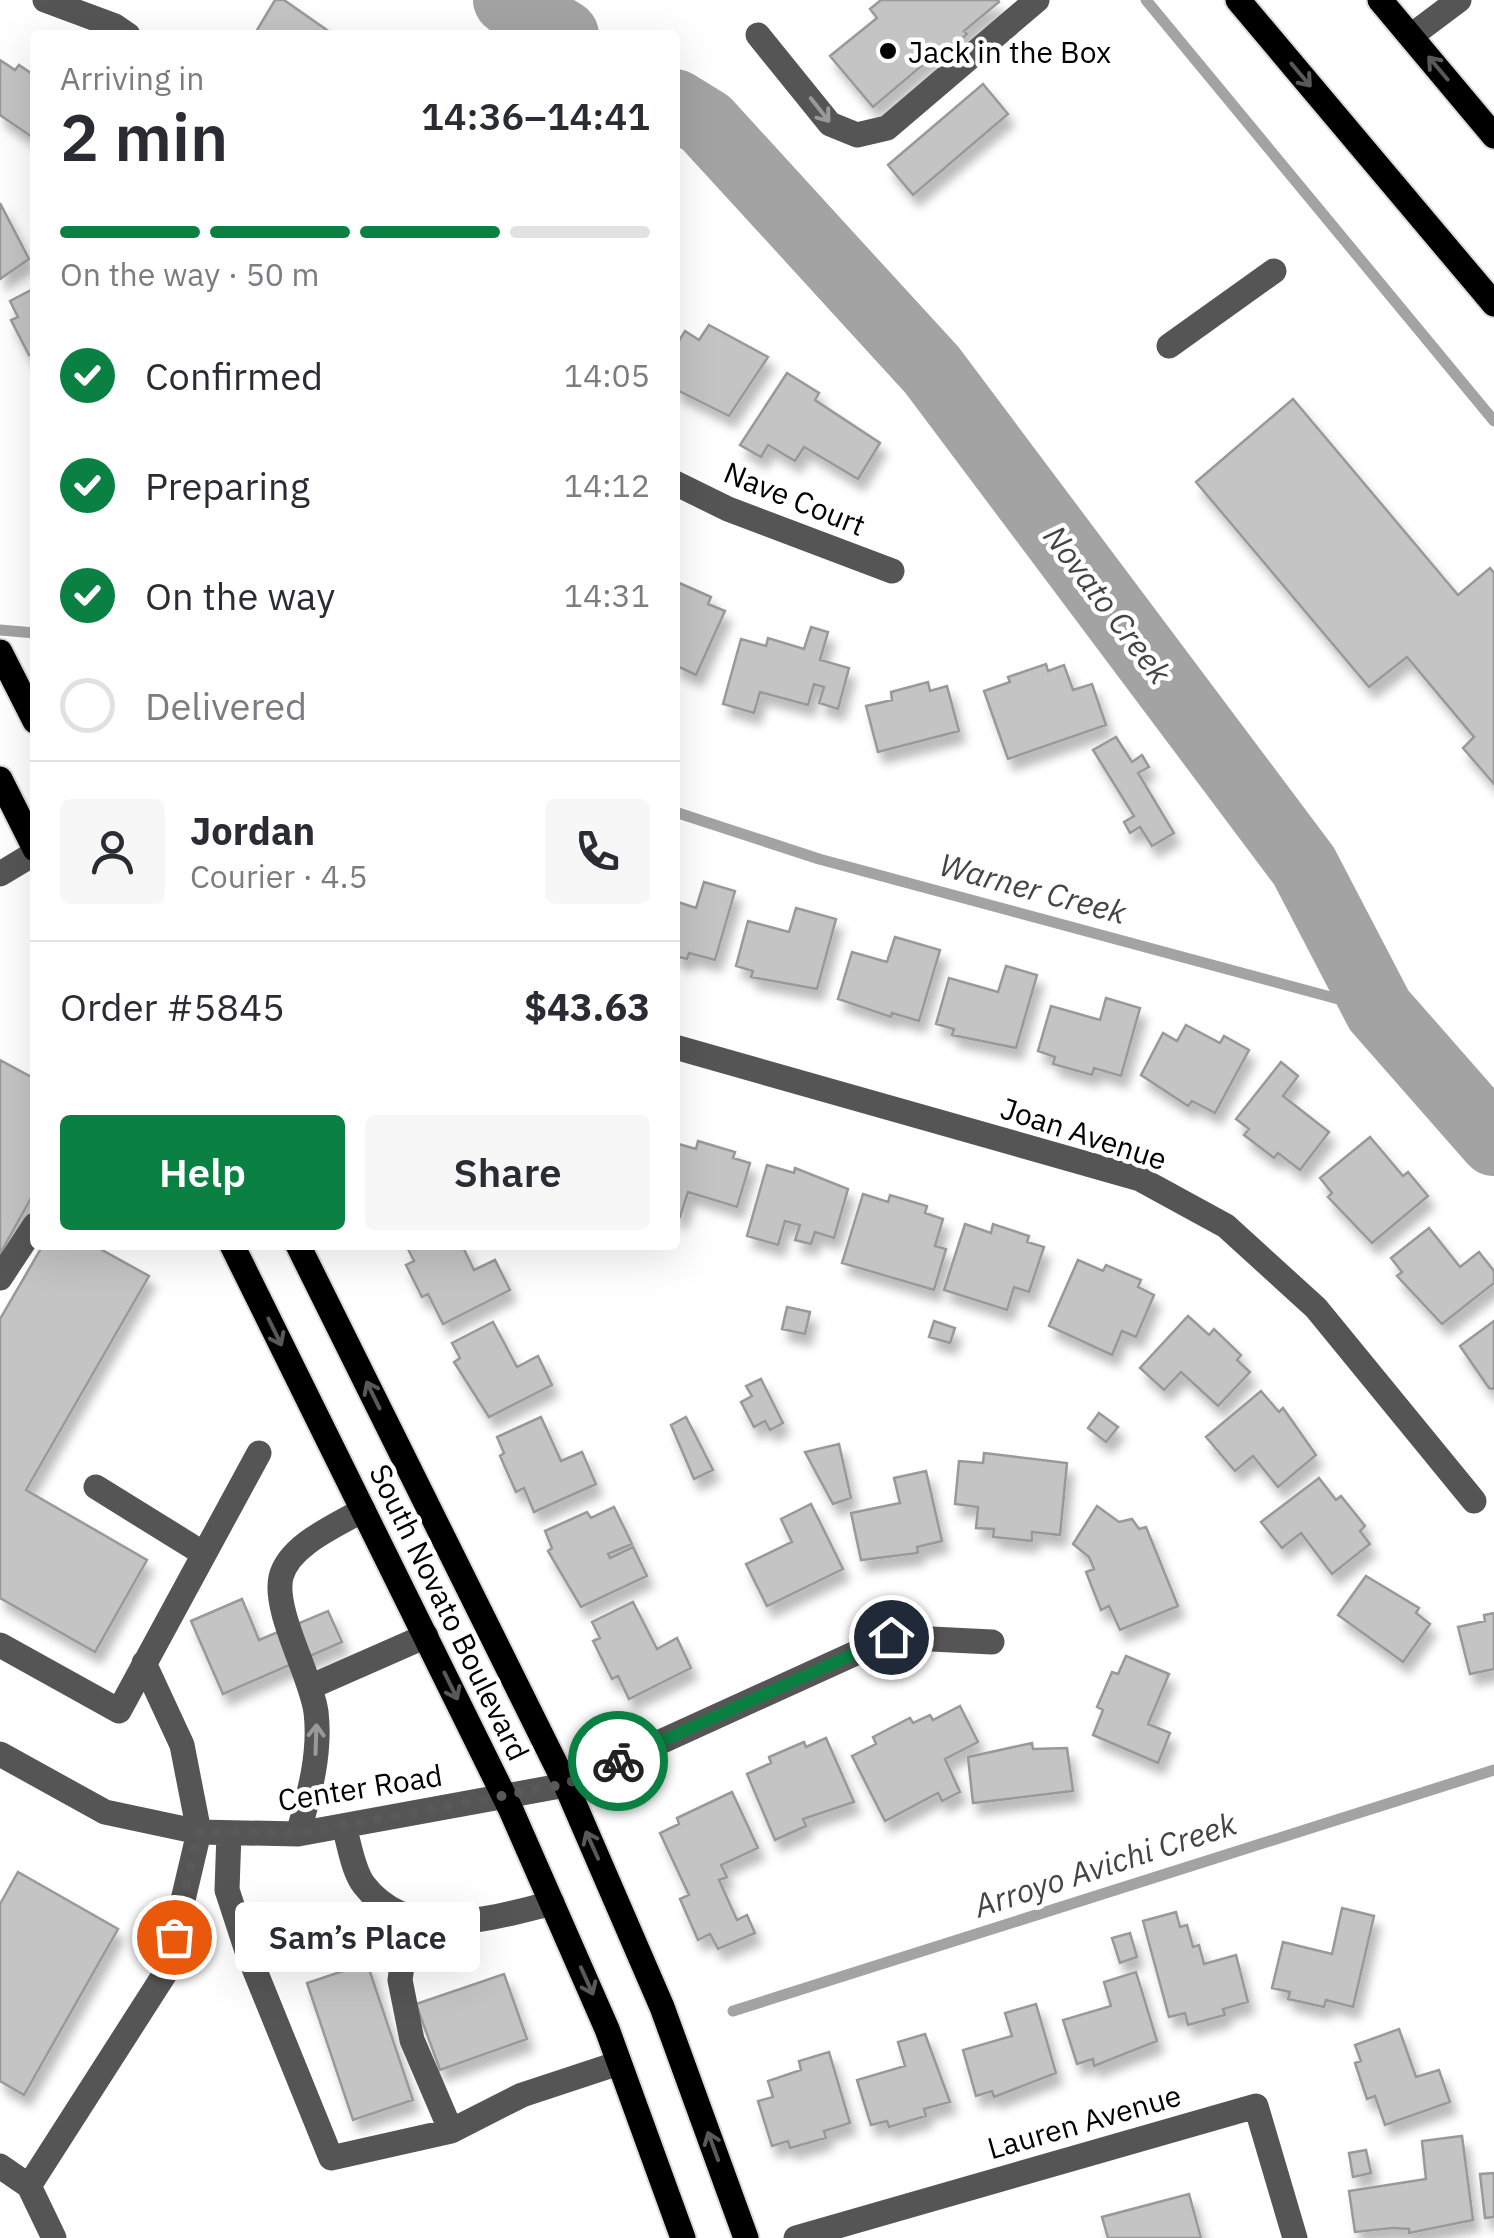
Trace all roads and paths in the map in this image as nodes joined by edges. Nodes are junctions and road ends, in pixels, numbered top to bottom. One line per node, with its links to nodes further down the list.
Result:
1 (45, 0): 6 (street)
2 (1037, 0): 7 (street, one-way to 2)
3 (1238, 0): 11 (main road, one-way to 11)
4 (1380, 0): 8 (main road)
5 (1459, 0): 8 (street)
6 (121, 30)
7 (758, 35)
8 (1411, 36): 9 (main road, one-way to 8)
9 (1494, 136)
10 (1274, 271): 12 (street)
11 (1494, 304)
12 (1169, 346)
13 (680, 485): 14 (street, Nave Court)
14 (892, 572)
15 (1, 653): 16 (main road)
16 (30, 711)
17 (0, 778): 18 (main road)
18 (30, 841)
19 (30, 854): 20 (street)
20 (0, 874)
21 (680, 1048): 28 (street, Joan Avenue)
22 (30, 1233): 25 (street)
23 (234, 1250): 29 (main road, South Novato Boulevard, one-way to 29)
24 (300, 1250): 37 (main road, South Novato Boulevard, one-way to 24)
25 (0, 1278)
26 (259, 1452): 30 (street)
27 (96, 1487): 30 (street)
28 (1474, 1501)
29 (363, 1510): 31 (main road, South Novato Boulevard); 35 (street)
30 (204, 1554): 34 (street)
31 (426, 1636): 35 (street); 38 (main road, South Novato Boulevard, one-way to 38)
32 (992, 1642): 37 (street, Center Road)
33 (0, 1646): 34 (street)
34 (144, 1664): 40 (street)
35 (310, 1687): 42 (street, one-way to 35)
36 (0, 1754): 40 (street, Center Road)
37 (566, 1784): 38 (street, Center Road); 51 (main road, South Novato Boulevard, one-way to 37)
38 (505, 1796): 39 (street, Center Road); 43 (main road, South Novato Boulevard)
39 (344, 1826): 42 (street, Center Road); 44 (street)
40 (199, 1832): 41 (street, Center Road); 48 (street)
41 (230, 1832): 42 (street, Center Road); 46 (street)
42 (298, 1834)
43 (552, 1903): 44 (street); 45 (main road, South Novato Boulevard, one-way to 45)
44 (409, 1916): 46 (street)
45 (619, 2063): 46 (street); 50 (main road, South Novato Boulevard)
46 (451, 2131)
47 (0, 2166): 48 (street)
48 (29, 2186): 49 (street)
49 (54, 2238)
50 (683, 2238)
51 (746, 2238)
52 (796, 2238): 53 (street, Lauren Avenue)
53 (1295, 2238)

